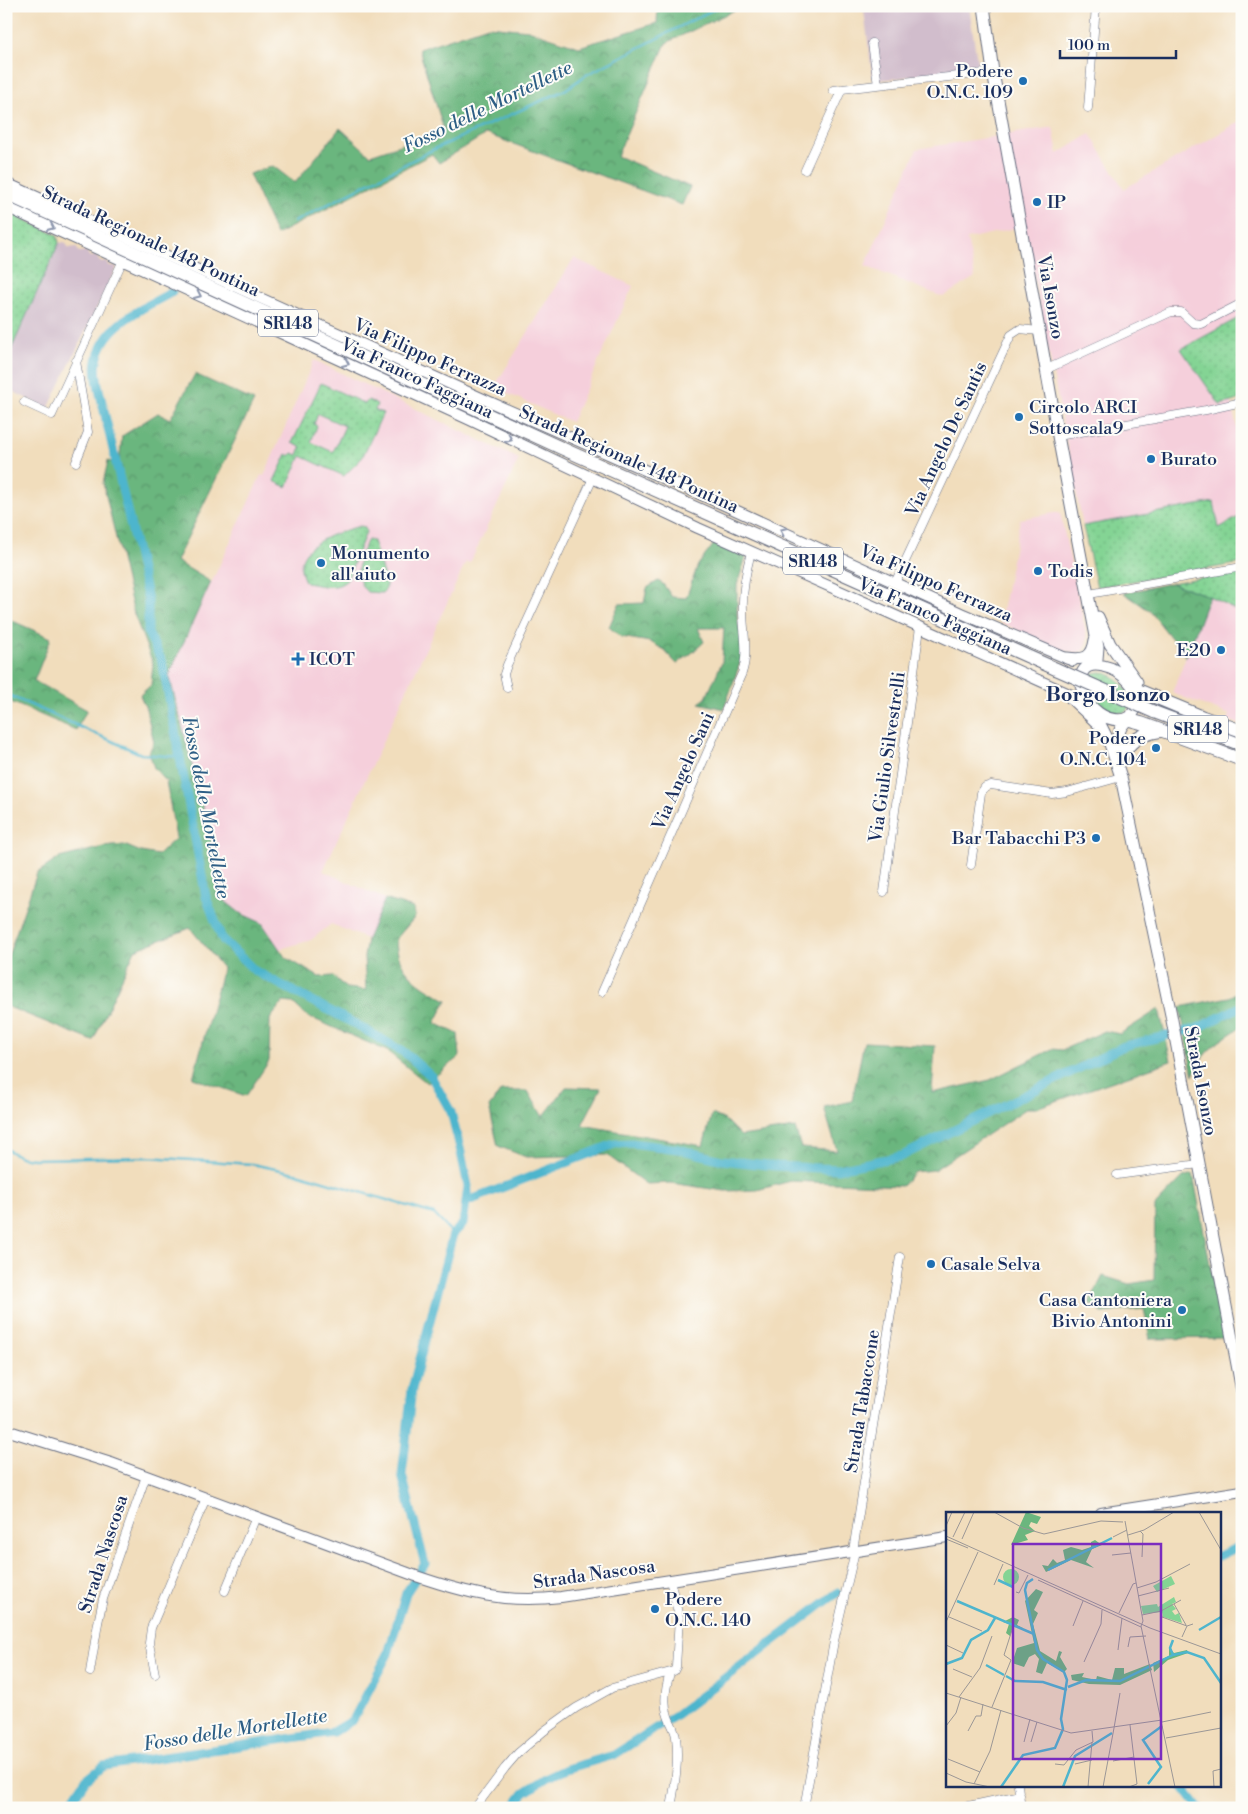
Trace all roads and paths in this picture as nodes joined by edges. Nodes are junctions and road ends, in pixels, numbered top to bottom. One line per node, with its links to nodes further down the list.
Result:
1 (984, 6): 4 (main road, Via Isonzo)
2 (1096, 6): 8 (street)
3 (872, 43): 5 (street)
4 (994, 72): 5 (street); 15 (main road, Via Isonzo)
5 (878, 85): 6 (street)
6 (842, 89): 7 (street); 9 (street)
7 (833, 90)
8 (1088, 108)
9 (805, 170)
10 (6, 183): 25 (street, Via Filippo Ferrazza, one-way to 10)
11 (6, 194): 41 (main road, Strada Regionale 148 Pontina / SR148, bridge)
12 (6, 207): 13 (street, Via Franco Faggiana, one-way to 13)
13 (123, 260): 16 (street); 22 (street, Via Franco Faggiana, one-way to 22)
14 (1242, 303): 17 (street)
15 (1039, 330): 17 (main road, Via Isonzo); 25 (street, Via Angelo De Santis)
16 (76, 361): 18 (street); 21 (street)
17 (1046, 369): 20 (main road, Via Isonzo)
18 (24, 402)
19 (1242, 402): 20 (street)
20 (1058, 436): 26 (main road, Via Isonzo)
21 (76, 462)
22 (593, 478): 23 (street, Via Franco Faggiana); 32 (street)
23 (751, 552): 27 (street, Via Franco Faggiana); 47 (street, Via Angelo Sani)
24 (1242, 567): 26 (street)
25 (895, 583): 29 (street, Via Filippo Ferrazza)
26 (1089, 594): 28 (main road, Via Isonzo)
27 (920, 627): 34 (street, Via Franco Faggiana); 46 (street, Via Giulio Silvestrelli)
28 (1100, 635): 29 (main road); 30 (main road); 31 (main road); 35 (main road)
29 (1067, 658): 30 (street, Via Filippo Ferrazza)
30 (1091, 666): 31 (main road); 36 (main road)
31 (1114, 670): 33 (main road)
32 (507, 688)
33 (1133, 688): 35 (main road); 37 (main road)
34 (1058, 690): 36 (street, Via Franco Faggiana); 38 (street)
35 (1148, 694): 40 (main road)
36 (1089, 705): 37 (main road); 38 (main road)
37 (1126, 719): 39 (main road); 42 (main road)
38 (1102, 729): 44 (main road)
39 (1160, 731): 42 (main road); 43 (main road)
40 (1242, 731)
41 (1242, 745)
42 (1121, 759): 44 (main road)
43 (1242, 760)
44 (1121, 778): 45 (street); 48 (main road, Strada Isonzo)
45 (971, 865)
46 (884, 892)
47 (602, 992)
48 (1199, 1164): 49 (street); 51 (main road, Strada Isonzo)
49 (1118, 1175)
50 (900, 1257): 59 (street, Strada Tabaccone)
51 (1242, 1391)
52 (6, 1430): 53 (street, Strada Nascosa)
53 (146, 1476): 55 (street, Strada Nascosa); 62 (street, Strada Nascosa)
54 (1242, 1491): 56 (street)
55 (206, 1498): 57 (street, Strada Nascosa); 64 (street)
56 (1107, 1512)
57 (256, 1517): 60 (street, Strada Nascosa); 61 (street)
58 (946, 1536): 59 (street, Strada Nascosa)
59 (854, 1551): 60 (street, Strada Nascosa); 69 (street, Strada Tabaccone)
60 (670, 1580): 63 (street)
61 (225, 1591)
62 (90, 1672)
63 (670, 1673): 67 (street); 68 (street)
64 (156, 1674)
65 (1018, 1786): 66 (street)
66 (1020, 1795): 70 (street); 71 (street)
67 (475, 1808)
68 (671, 1808)
69 (804, 1808)
70 (959, 1808)
71 (1021, 1808)

